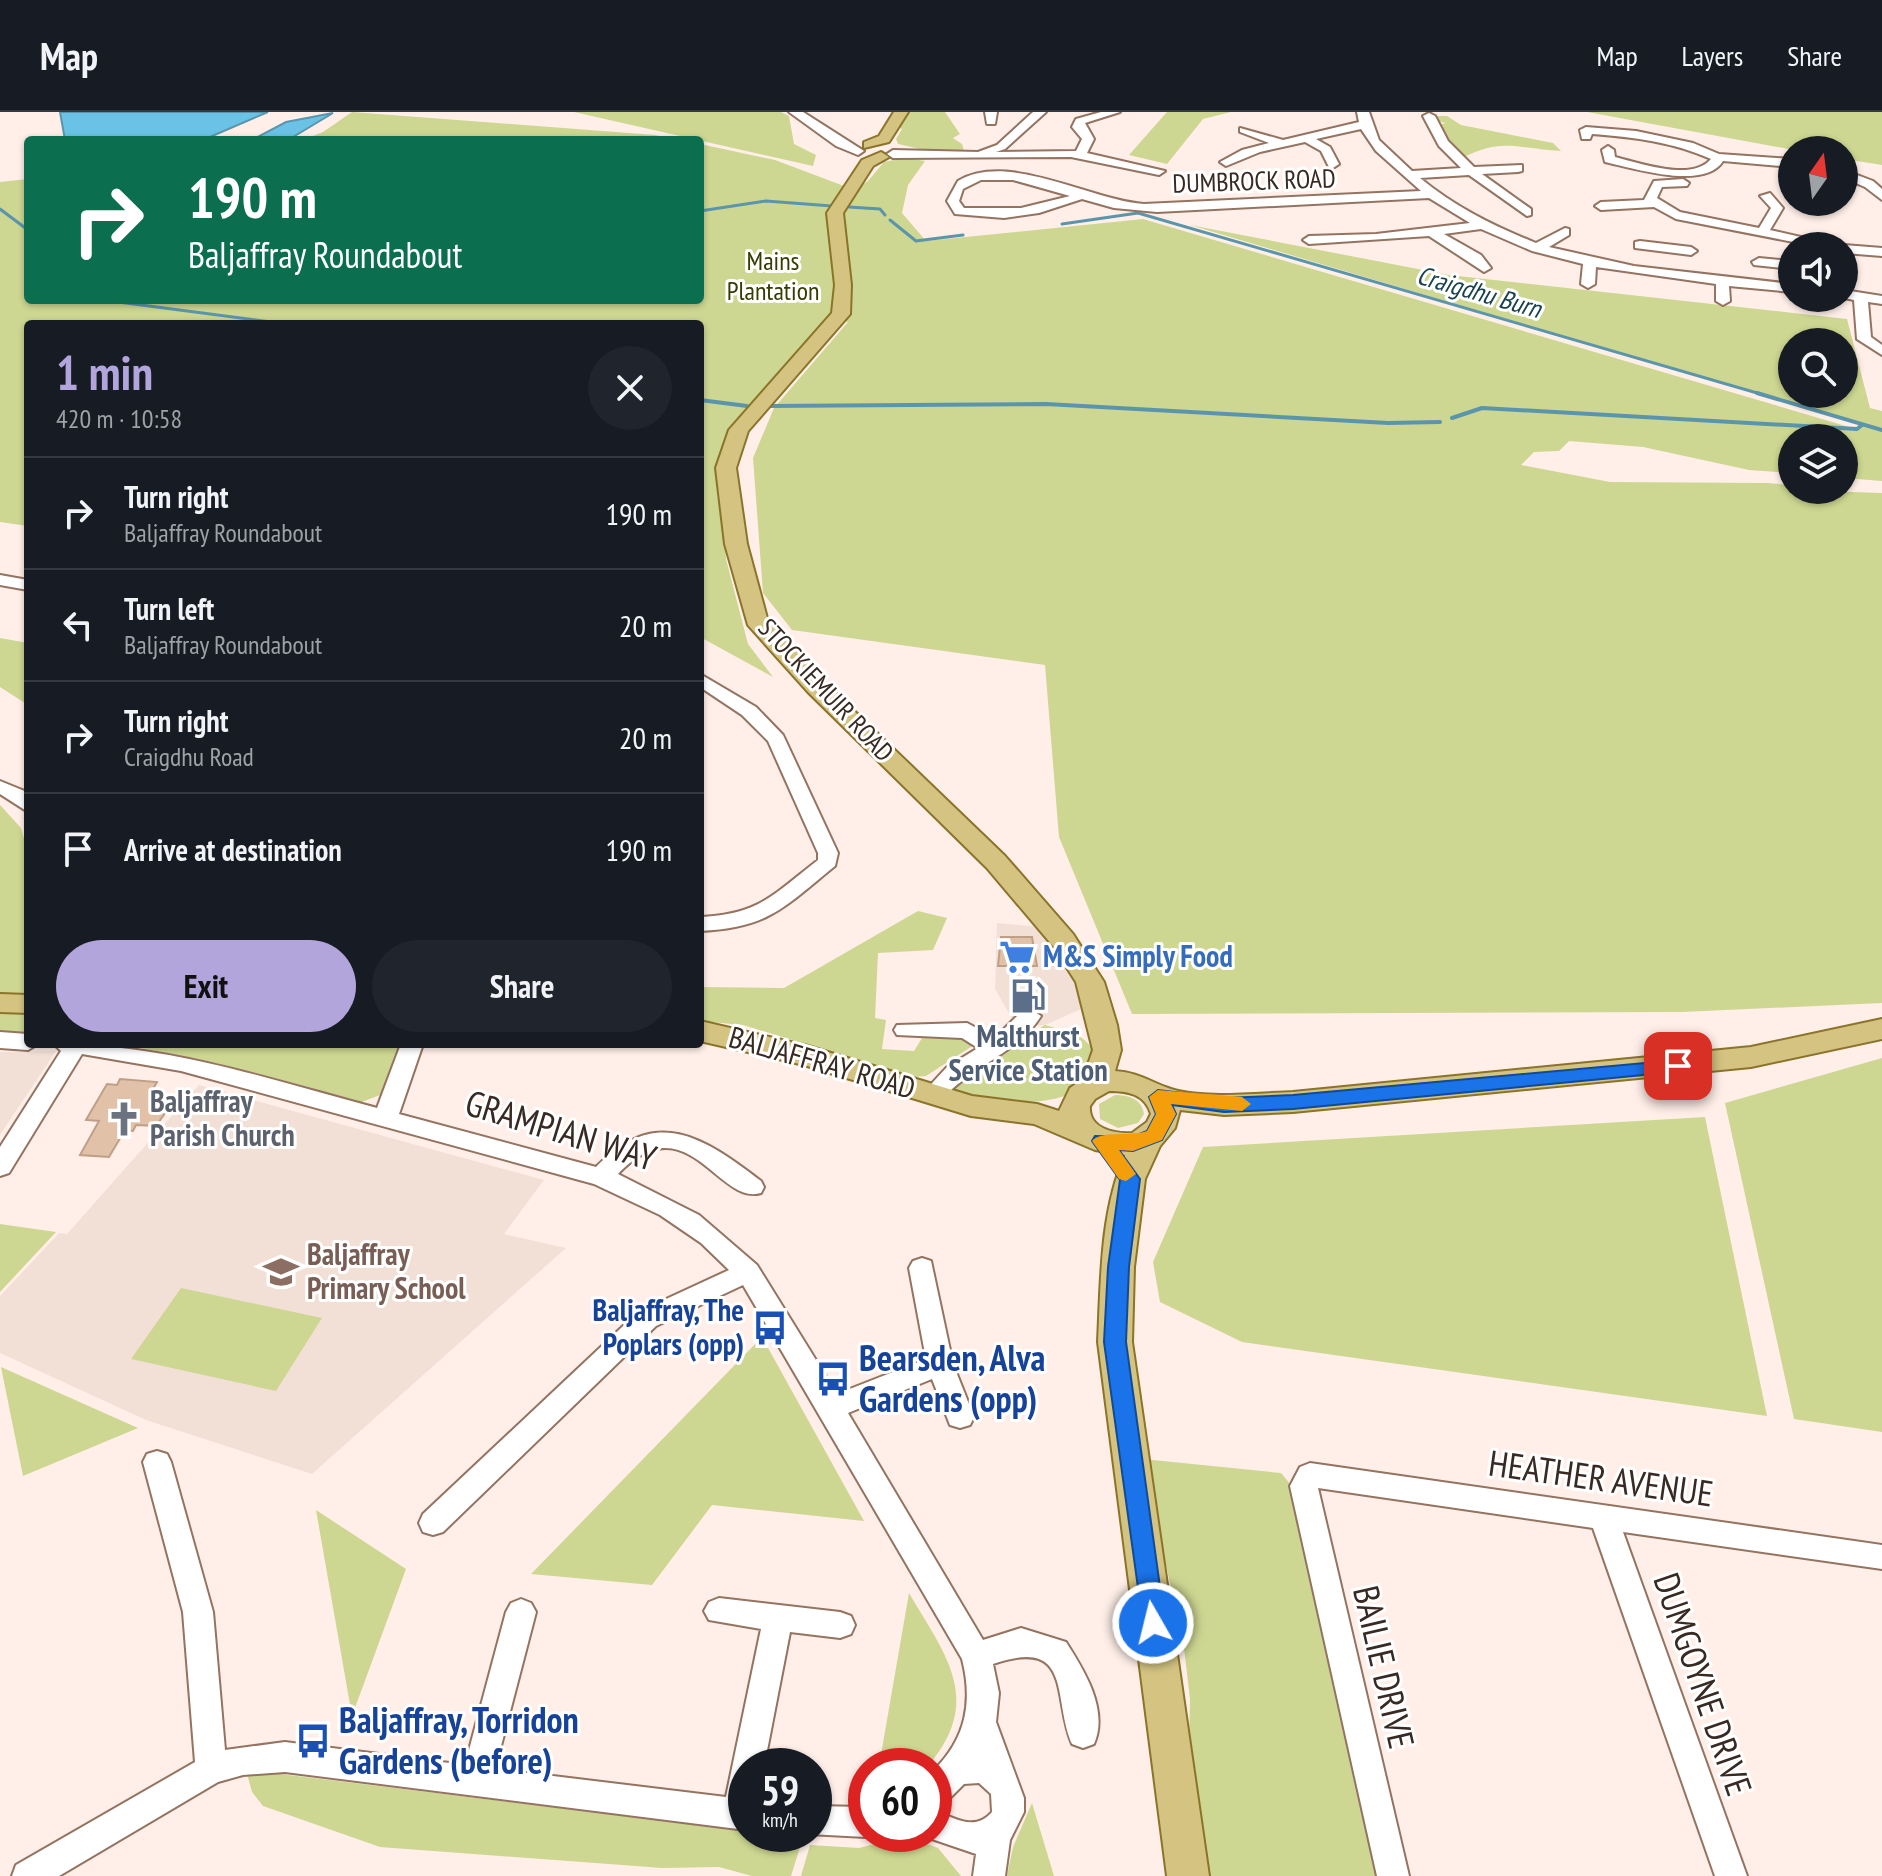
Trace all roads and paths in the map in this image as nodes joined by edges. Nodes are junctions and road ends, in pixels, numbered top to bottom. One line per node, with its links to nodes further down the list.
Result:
1 (795, 112): 12 (street)
2 (901, 112): 12 (main road, STOCKIEMUIR ROAD)
3 (1040, 112): 11 (street)
4 (1114, 112): 13 (street)
5 (1429, 116): 21 (street)
6 (1363, 118): 9 (street); 22 (street)
7 (1244, 130): 10 (street)
8 (1586, 130): 15 (street)
9 (1307, 138): 10 (street); 18 (street)
10 (1282, 143): 16 (street)
11 (1006, 149): 12 (street); 13 (street)
12 (879, 150): 78 (main road, STOCKIEMUIR ROAD)
13 (1081, 153): 20 (street)
14 (1605, 157): 15 (street)
15 (1717, 157): 17 (street)
16 (1226, 162)
17 (1778, 162)
18 (1333, 164)
19 (1518, 168): 21 (street)
20 (1159, 171)
21 (1473, 171): 22 (street); 34 (street)
22 (1407, 175): 29 (street)
23 (1637, 176): 27 (street)
24 (1882, 178): 25 (street)
25 (1859, 179): 32 (street)
26 (1683, 183): 27 (street)
27 (1658, 184): 33 (street)
28 (1586, 193): 33 (street)
29 (1429, 194): 30 (street, DUMBROCK ROAD); 35 (street)
30 (1082, 195): 30 (street, DUMBROCK ROAD)
31 (1766, 196): 36 (street)
32 (1882, 196)
33 (1653, 203): 36 (street)
34 (1527, 212)
35 (1479, 226): 38 (street); 42 (street)
36 (1764, 230): 39 (street)
37 (1565, 232): 42 (street)
38 (1433, 233): 40 (street); 47 (street)
39 (1778, 233)
40 (1309, 240)
41 (1640, 245): 43 (street)
42 (1537, 248): 50 (street)
43 (1665, 248): 45 (street); 51 (street)
44 (1858, 250): 46 (street)
45 (1691, 251)
46 (1882, 252)
47 (1484, 260)
48 (1759, 262): 49 (street)
49 (1778, 263)
50 (1588, 274): 51 (street); 52 (street)
51 (1661, 274): 54 (street)
52 (1603, 277)
53 (1778, 288): 54 (street)
54 (1723, 291): 55 (street)
55 (1739, 293)
56 (1858, 296): 57 (street)
57 (1861, 297): 58 (street); 59 (street)
58 (1882, 300)
59 (1882, 351)
60 (0, 580): 61 (street)
61 (24, 584)
62 (704, 682): 65 (street)
63 (0, 787): 64 (street)
64 (24, 801)
65 (704, 924)
66 (0, 1003): 67 (main road)
67 (24, 1004)
68 (1030, 1016): 74 (street)
69 (1882, 1029): 81 (main road)
70 (905, 1030): 74 (street, BALJAFFRAY ROAD)
71 (704, 1032): 80 (main road, BALJAFFRAY ROAD)
72 (0, 1040): 73 (street)
73 (24, 1042)
74 (993, 1047): 80 (street)
75 (69, 1048): 85 (street)
76 (89, 1048): 83 (street, GRAMPIAN WAY)
77 (411, 1048): 83 (street)
78 (1107, 1050): 79 (main road); 81 (main road, STOCKIEMUIR ROAD)
79 (1087, 1090): 81 (main road, BALJAFFRAY ROAD); 82 (main road, BALJAFFRAY ROAD); 84 (main road)
80 (933, 1095): 82 (main road, BALJAFFRAY ROAD)
81 (1151, 1110): 84 (main road); 87 (main road)
82 (1037, 1114): 84 (main road, BALJAFFRAY ROAD)
83 (385, 1119): 86 (street, GRAMPIAN WAY)
84 (1092, 1136): 87 (main road)
85 (0, 1167)
86 (601, 1177): 88 (street); 90 (street, GRAMPIAN WAY)
87 (1130, 1179): 118 (main road)
88 (752, 1187)
89 (922, 1268): 91 (street)
90 (748, 1272): 92 (street, GRAMPIAN WAY); 97 (street)
91 (940, 1364): 92 (street); 93 (street)
92 (832, 1408): 103 (street, GRAMPIAN WAY)
93 (960, 1417)
94 (157, 1462): 107 (street)
95 (1310, 1475): 96 (street, HEATHER AVENUE); 119 (street, BAILIE DRIVE)
96 (1604, 1518): 98 (street, HEATHER AVENUE); 120 (street, DUMGOYNE DRIVE)
97 (433, 1523)
98 (1882, 1557)
99 (719, 1611): 101 (street)
100 (521, 1612): 110 (street)
101 (778, 1619): 102 (street); 106 (street)
102 (840, 1625)
103 (976, 1656): 104 (street, GRAMPIAN WAY); 105 (street)
104 (982, 1726): 108 (street); 109 (street, GRAMPIAN WAY)
105 (1083, 1734)
106 (752, 1748)
107 (211, 1769): 110 (street); 117 (street)
108 (952, 1770)
109 (997, 1776): 111 (street); 114 (street, GRAMPIAN WAY)
110 (476, 1781): 112 (street)
111 (952, 1781)
112 (728, 1813)
113 (952, 1832): 114 (street)
114 (995, 1832): 116 (street)
115 (952, 1835): 116 (street)
116 (988, 1873)
117 (28, 1876)
118 (1188, 1876)
119 (1393, 1876)
120 (1731, 1876)

